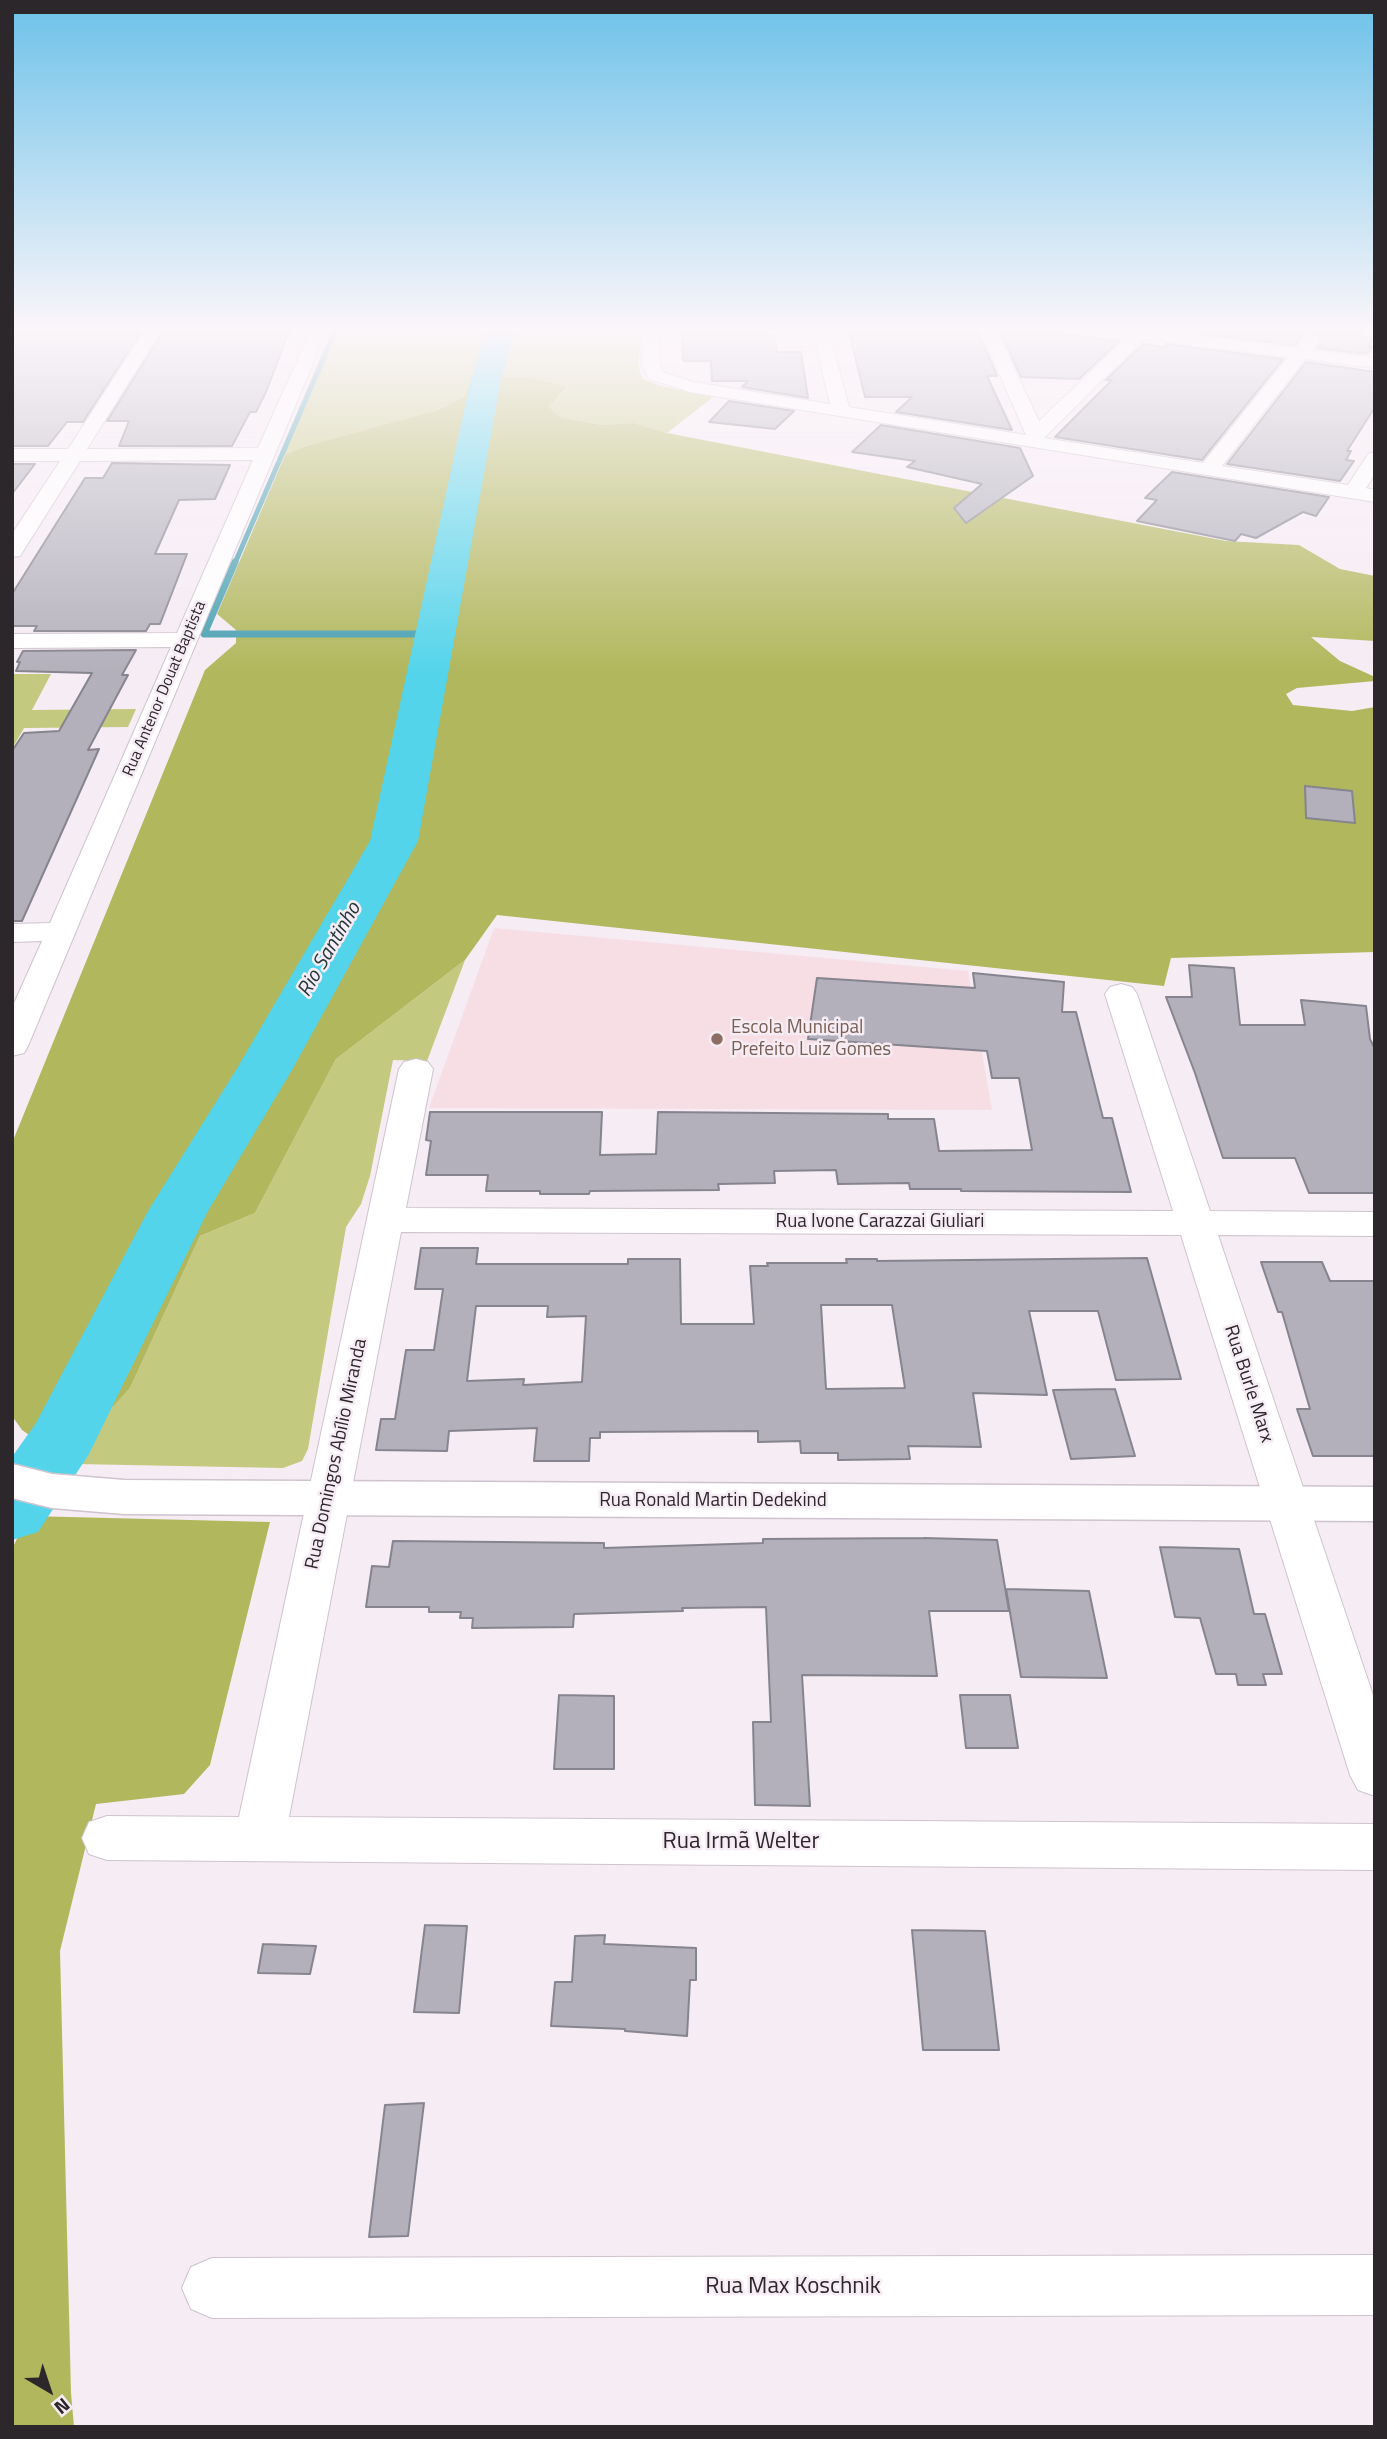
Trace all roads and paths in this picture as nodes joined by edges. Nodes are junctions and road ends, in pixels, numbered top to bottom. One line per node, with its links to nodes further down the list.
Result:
1 (80, 446): 7 (street)
2 (269, 446): 5 (street, Rua Antenor Douat Baptista)
3 (1076, 446): 9 (street)
4 (1227, 446): 9 (street)
5 (266, 454): 7 (street); 13 (street, Rua Antenor Douat Baptista)
6 (12, 455): 7 (street)
7 (74, 455): 12 (street)
8 (1375, 458): 10 (street)
9 (1208, 470): 10 (street)
10 (1353, 493): 11 (street)
11 (1375, 496)
12 (12, 551)
13 (186, 640): 14 (street); 15 (street, Rua Antenor Douat Baptista)
14 (12, 641)
15 (61, 932): 16 (street); 18 (street, Rua Antenor Douat Baptista)
16 (12, 933)
17 (1121, 994): 21 (street, Rua Burle Marx)
18 (12, 1046)
19 (416, 1069): 20 (street, Rua Domingos Abílio Miranda)
20 (385, 1220): 21 (street, Rua Ivone Carazzai Giuliari); 24 (street, Rua Domingos Abílio Miranda)
21 (1195, 1223): 22 (street, Rua Ivone Carazzai Giuliari); 25 (street, Rua Burle Marx)
22 (1375, 1224)
23 (27, 1485): 24 (street, Rua Ronald Martin Dedekind)
24 (328, 1498): 25 (street, Rua Ronald Martin Dedekind); 29 (street, Rua Domingos Abílio Miranda)
25 (1287, 1504): 26 (street, Rua Ronald Martin Dedekind); 27 (street, Rua Burle Marx)
26 (1375, 1504)
27 (1375, 1775)
28 (107, 1838): 29 (street, Rua Irmã Welter)
29 (259, 1839): 30 (street, Rua Irmã Welter)
30 (1375, 1847)
31 (1375, 2285): 32 (street, Rua Max Koschnik)
32 (212, 2288)

